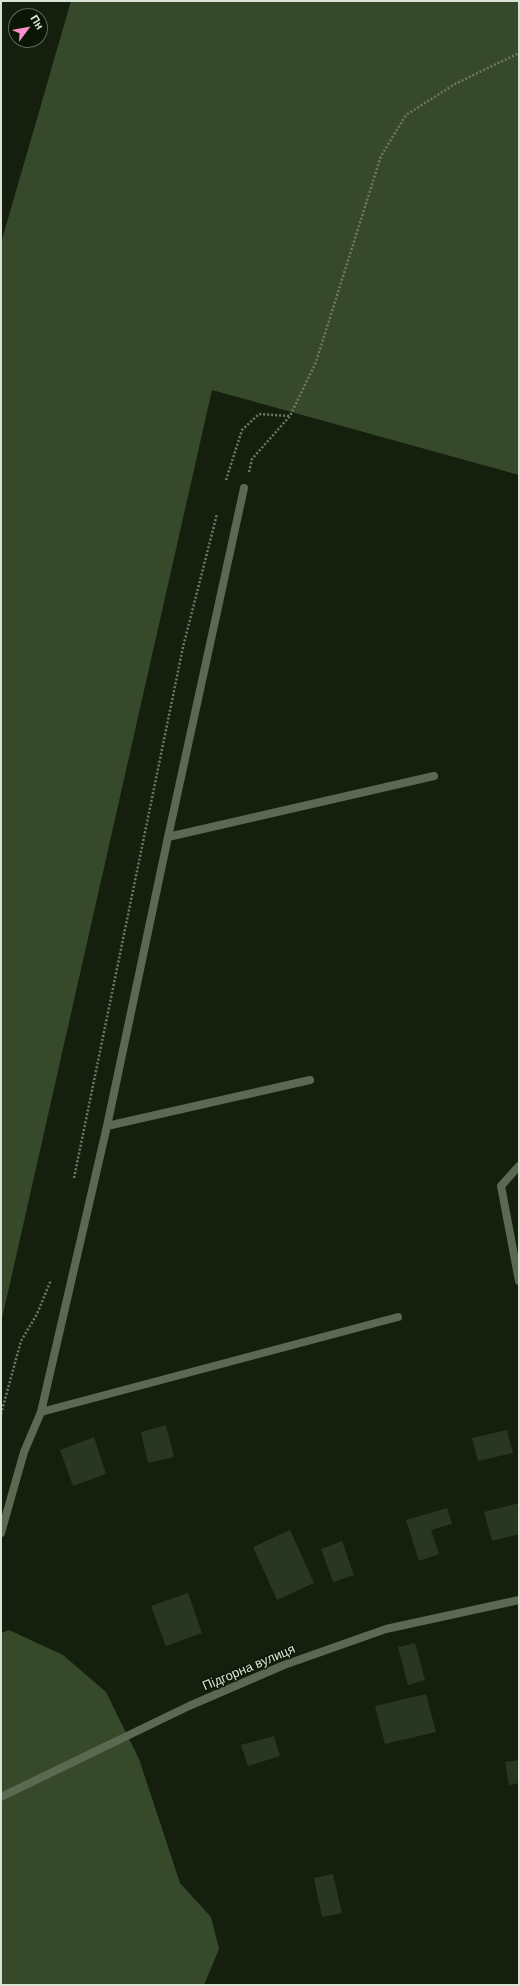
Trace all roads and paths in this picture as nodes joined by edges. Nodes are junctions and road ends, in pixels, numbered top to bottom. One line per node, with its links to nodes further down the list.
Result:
1 (519, 53): 2 (path)
2 (290, 416): 3 (path); 4 (path)
3 (225, 482)
4 (244, 488): 7 (street)
5 (218, 512): 11 (path)
6 (434, 776): 7 (street)
7 (168, 837): 9 (street)
8 (310, 1080): 9 (street)
9 (107, 1126): 15 (street)
10 (519, 1166): 13 (street)
11 (73, 1180)
12 (51, 1279): 16 (path)
13 (519, 1281)
14 (398, 1317): 15 (street)
15 (41, 1412): 17 (street)
16 (1, 1414)
17 (1, 1533)
18 (519, 1600): 19 (street, Підгорна вулиця)
19 (1, 1797)

